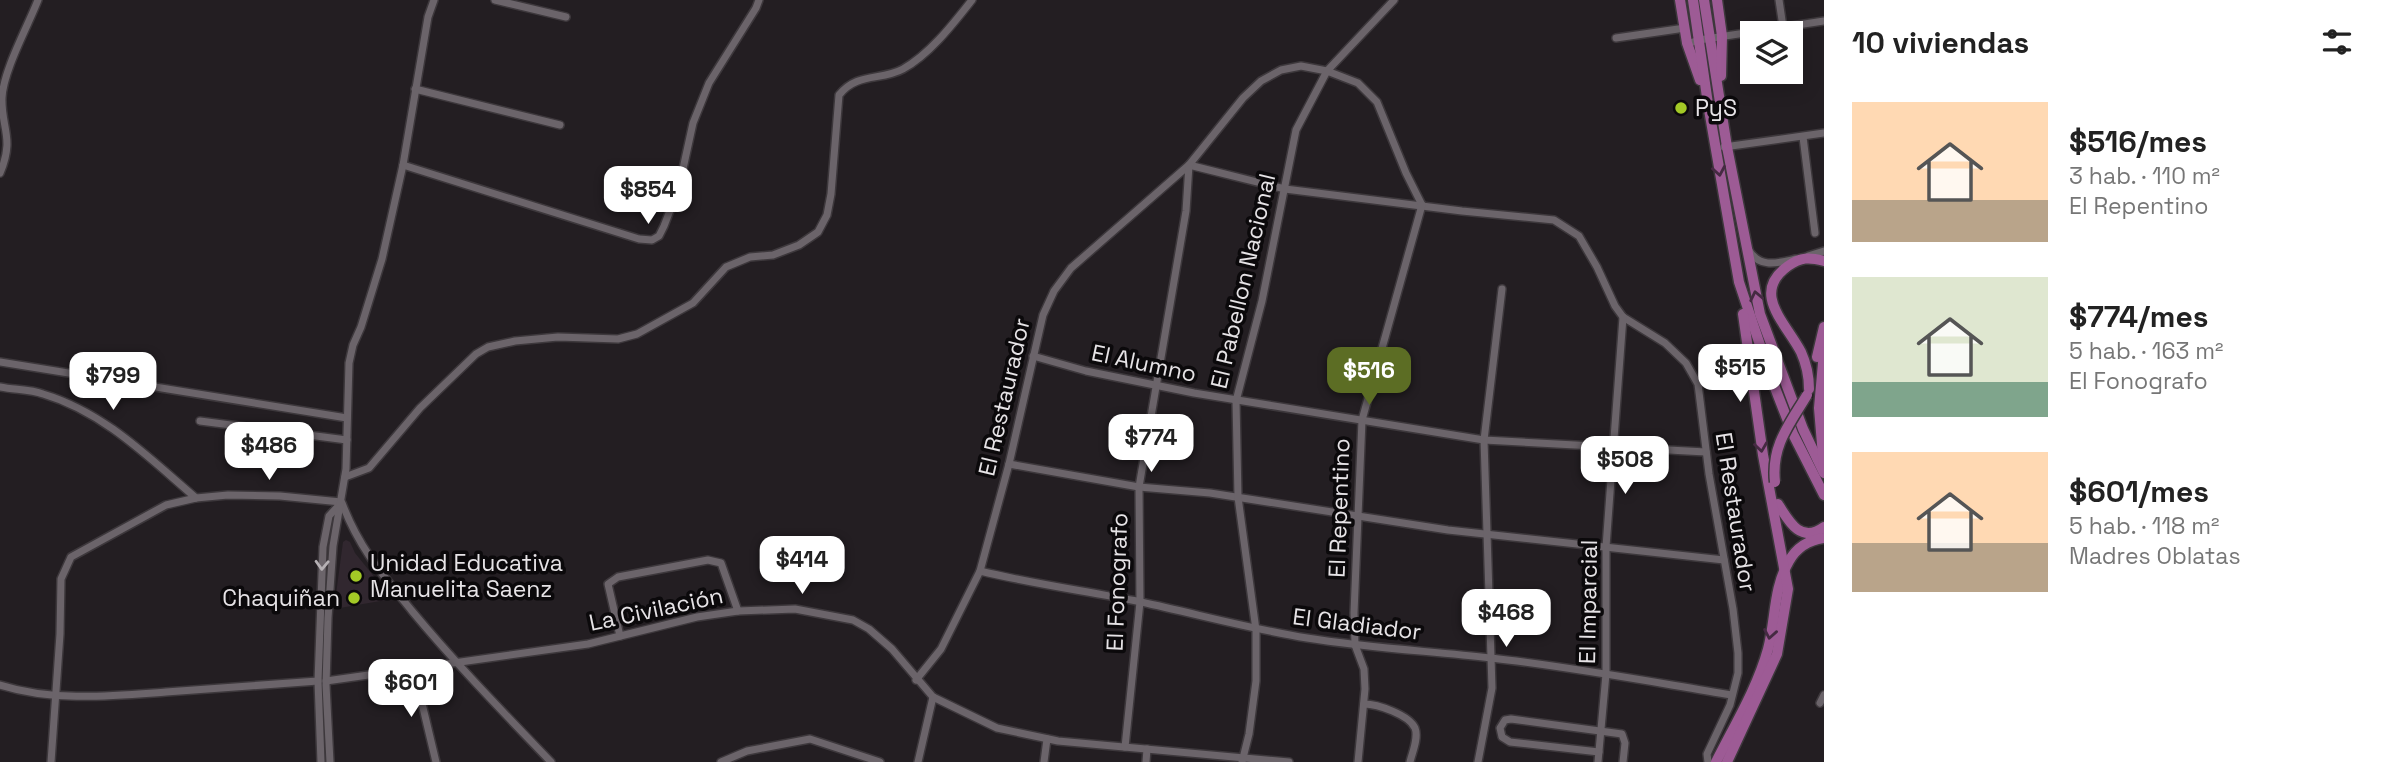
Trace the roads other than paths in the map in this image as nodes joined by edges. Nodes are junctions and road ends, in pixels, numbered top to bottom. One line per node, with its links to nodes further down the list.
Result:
1 (38, 0): 33 (street)
2 (434, 0): 23 (street)
3 (495, 0): 12 (street)
4 (759, 0): 31 (street)
5 (972, 0): 62 (street)
6 (1394, 0): 22 (street, El Pabellon Nacional)
7 (1680, 0): 16 (main road)
8 (1693, 0): 20 (main road)
9 (1704, 0): 20 (main road)
10 (1717, 0): 18 (main road)
11 (1779, 0): 13 (street)
12 (566, 17)
13 (1782, 21)
14 (1824, 21): 15 (street)
15 (1803, 24)
16 (1685, 28): 19 (street); 21 (main road)
17 (1740, 33): 18 (street)
18 (1722, 36): 20 (street); 24 (main road)
19 (1616, 38)
20 (1704, 39): 21 (street); 24 (main road); 25 (main road)
21 (1688, 44): 25 (main road)
22 (1327, 71): 32 (street, El Restaurador); 34 (street, El Pabellon Nacional); 35 (street, El Restaurador)
23 (415, 89): 26 (street); 31 (street)
24 (1721, 102): 30 (main road)
25 (1707, 104): 29 (main road)
26 (560, 125)
27 (1824, 133): 28 (street)
28 (1802, 137): 30 (street); 36 (street)
29 (1715, 147): 30 (street); 41 (main road, one-way to 41)
30 (1727, 147): 37 (main road)
31 (402, 165): 52 (street)
32 (1189, 165): 34 (street); 46 (street, El Restaurador); 48 (street, El Fonografo)
33 (0, 173)
34 (1285, 189): 35 (street); 51 (street, El Pabellon Nacional)
35 (1422, 205): 43 (street, El Restaurador); 53 (street, El Repentino)
36 (1815, 233)
37 (1745, 242): 39 (street); 61 (main road, one-way to 37)
38 (1824, 251): 39 (street)
39 (1803, 257): 40 (main road); 50 (main road)
40 (1824, 261)
41 (1739, 282): 64 (main road); 70 (main road, one-way to 70)
42 (1502, 289): 56 (street)
43 (1623, 317): 57 (street, El Imparcial); 58 (street, El Restaurador)
44 (1824, 327): 50 (main road)
45 (1824, 352): 60 (main road)
46 (1033, 356): 48 (street, El Alumno); 59 (street, El Restaurador)
47 (0, 362): 52 (street)
48 (1157, 386): 51 (street, El Alumno); 63 (street, El Fonografo)
49 (0, 387): 66 (street)
50 (1808, 392): 68 (main road, bridge)
51 (1236, 401): 53 (street, El Alumno); 65 (street, El Pabellon Nacional)
52 (347, 418): 55 (street)
53 (1362, 420): 56 (street, El Alumno); 69 (street, El Repentino)
54 (200, 421): 55 (street)
55 (347, 440): 62 (street)
56 (1484, 440): 57 (street, El Alumno); 72 (street)
57 (1615, 449): 58 (street, El Alumno); 74 (street, El Imparcial)
58 (1706, 452): 75 (street, El Restaurador)
59 (1009, 464): 63 (street); 77 (street, El Restaurador)
60 (1824, 468)
61 (1824, 474)
62 (345, 477): 67 (street)
63 (1139, 487): 65 (street); 78 (street, El Fonografo)
64 (1824, 495)
65 (1238, 497): 69 (street); 80 (street, El Pabellon Nacional)
66 (197, 498): 67 (street); 92 (street)
67 (341, 502): 84 (street); 88 (street)
68 (1778, 504): 70 (main road); 71 (main road)
69 (1357, 517): 72 (street); 82 (street, El Repentino)
70 (1776, 521): 76 (main road)
71 (1824, 527)
72 (1487, 533): 74 (street); 83 (street)
73 (1824, 538): 76 (main road)
74 (1606, 547): 75 (street); 86 (street, El Imparcial)
75 (1724, 560): 90 (street, El Restaurador)
76 (1785, 568): 121 (main road, one-way to 121); 122 (main road)
77 (980, 571): 78 (street, El Gladiador); 87 (street, El Restaurador)
78 (1140, 602): 80 (street, El Gladiador); 98 (street, El Fonografo)
79 (738, 611): 81 (street, La Civilación); 81 (street); 87 (street, La Civilación)
80 (1256, 630): 82 (street, El Gladiador); 102 (street, El Pabellon Nacional)
81 (620, 636): 84 (street, La Civilación)
82 (1355, 645): 83 (street, El Gladiador); 95 (street, El Repentino)
83 (1492, 658): 86 (street, El Gladiador); 117 (street)
84 (456, 664): 85 (street, La Civilación); 107 (street)
85 (414, 670): 88 (street, La Civilación); 106 (street)
86 (1606, 674): 90 (street, El Gladiador); 96 (street, El Imparcial)
87 (916, 680): 93 (street, La Civilación)
88 (322, 681): 92 (street, La Civilación); 104 (street); 105 (street)
89 (0, 685): 92 (street, La Civilación)
90 (1732, 695): 120 (street, El Restaurador)
91 (1824, 695): 94 (street)
92 (54, 697): 103 (street)
93 (933, 697): 97 (street, La Civilación); 111 (street)
94 (1820, 703)
95 (1364, 704): 115 (street, El Repentino); 116 (street)
96 (1602, 730): 101 (street, El Imparcial); 101 (street); 119 (street)
97 (1047, 739): 98 (street, La Civilación); 112 (street)
98 (1125, 747): 99 (street, La Civilación)
99 (1147, 749): 102 (street, La Civilación); 113 (street)
100 (850, 752): 108 (street); 109 (street); 110 (street)
101 (1599, 752): 118 (street, El Imparcial)
102 (1243, 759): 114 (street, La Civilación)
103 (51, 762)
104 (321, 762)
105 (330, 762)
106 (436, 762)
107 (551, 762)
108 (721, 762)
109 (845, 762)
110 (880, 762)
111 (918, 762)
112 (1044, 762)
113 (1146, 762)
114 (1289, 762)
115 (1358, 762)
116 (1410, 762)
117 (1478, 762)
118 (1598, 762)
119 (1623, 762)
120 (1708, 762)
121 (1716, 762)
122 (1727, 762)

